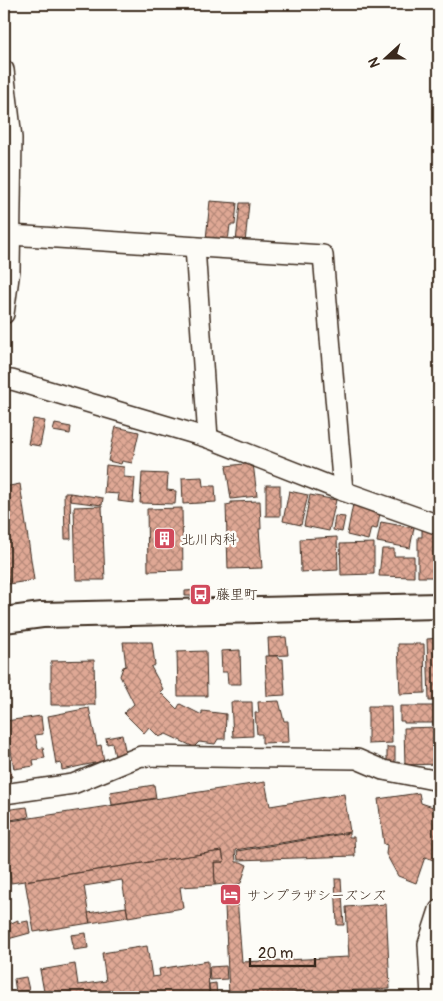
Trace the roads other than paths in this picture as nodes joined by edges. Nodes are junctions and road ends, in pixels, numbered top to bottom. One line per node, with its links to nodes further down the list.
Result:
1 (4, 70): 2 (street)
2 (10, 236): 3 (street); 4 (street)
3 (195, 247): 6 (street); 7 (street)
4 (4, 314)
5 (4, 381): 6 (street)
6 (208, 438): 7 (street)
7 (343, 490): 8 (street)
8 (439, 524)
9 (439, 606): 10 (street)
10 (4, 620)
11 (439, 781): 12 (street)
12 (4, 794)
13 (439, 910): 14 (street)
14 (431, 997)

